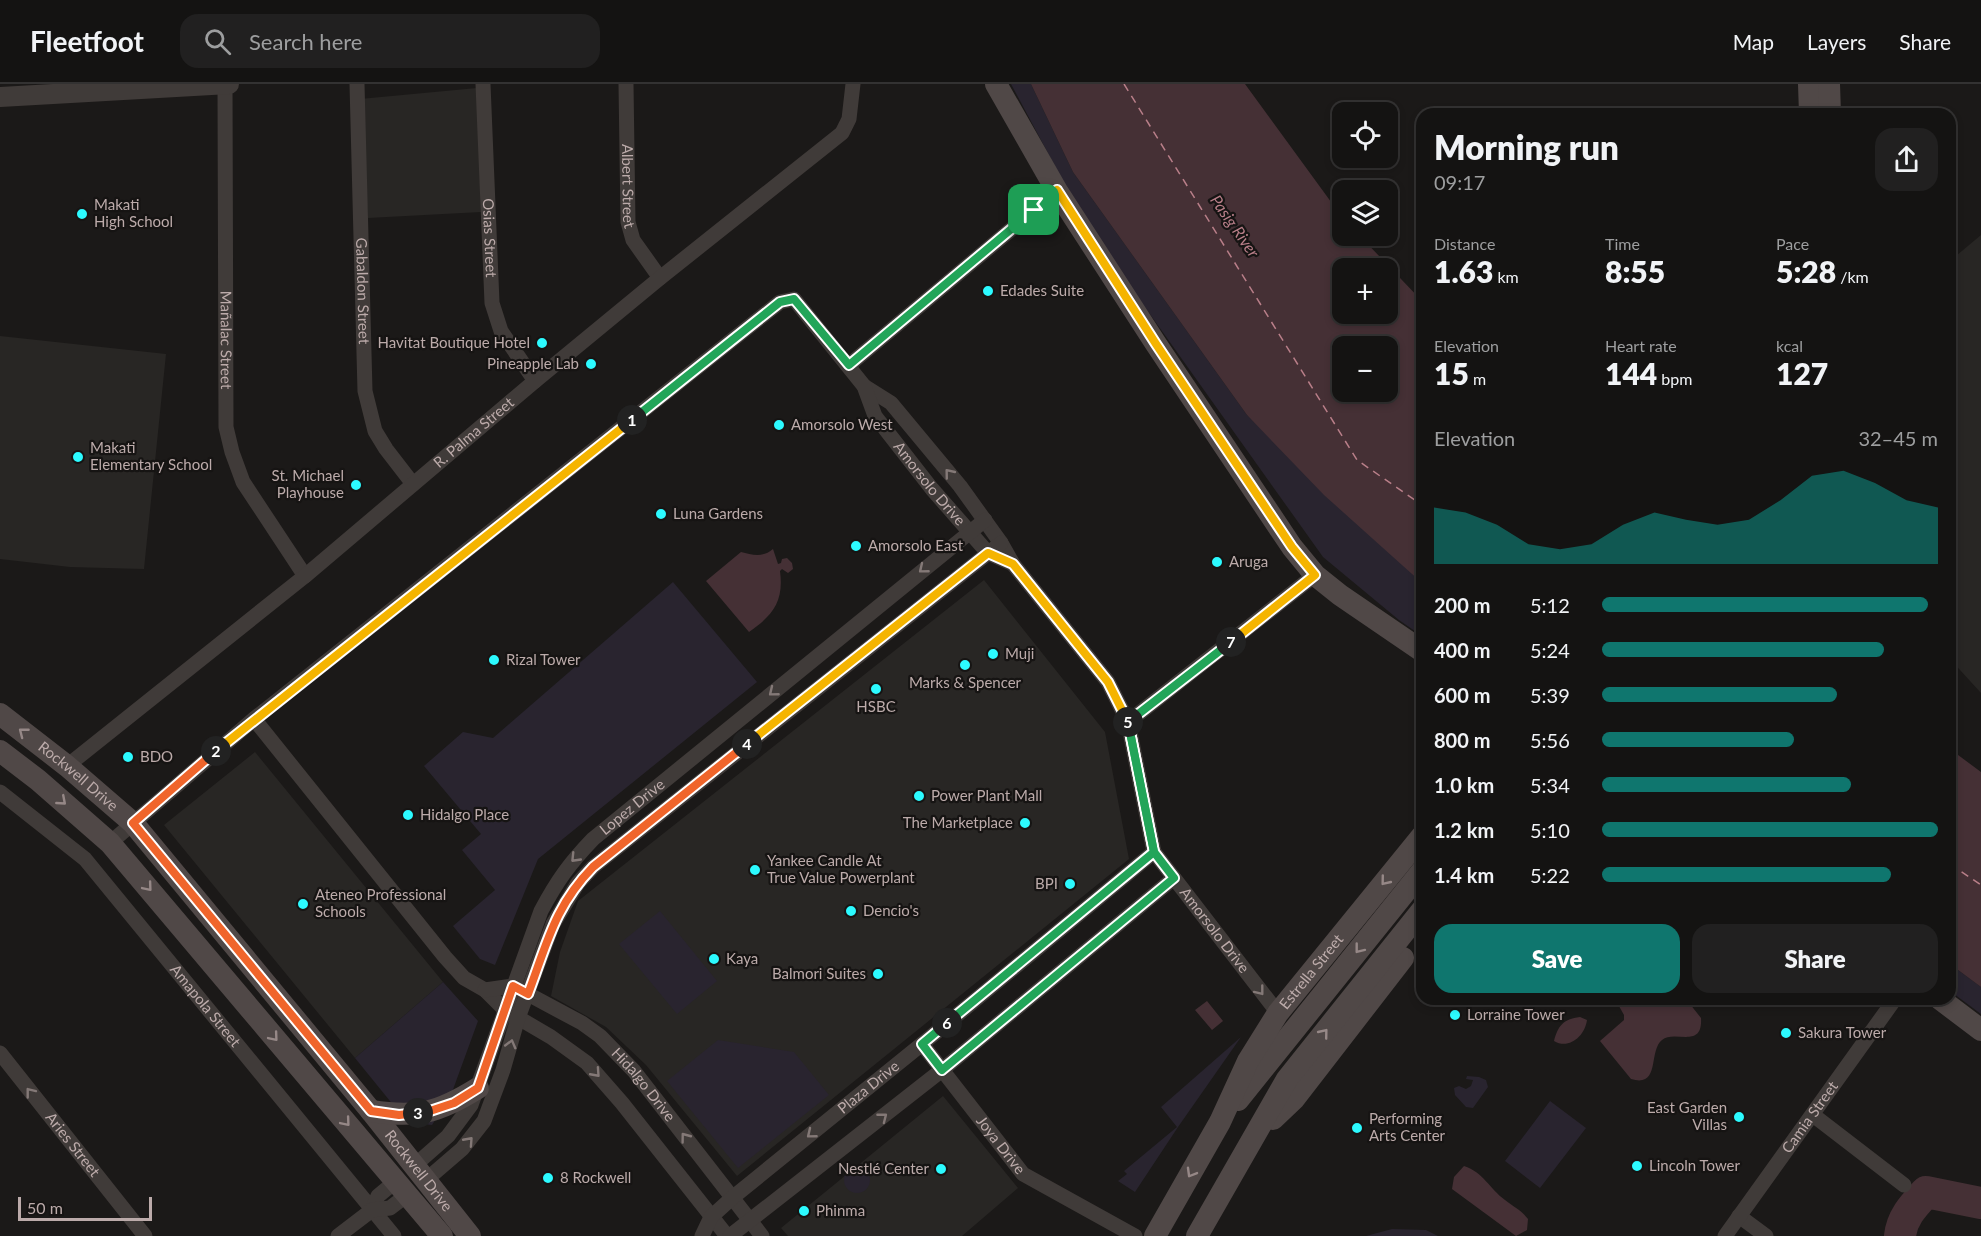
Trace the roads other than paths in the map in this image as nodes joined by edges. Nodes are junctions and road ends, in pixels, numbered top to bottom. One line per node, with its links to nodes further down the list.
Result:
1 (225, 84): 2 (street); 10 (street); 26 (street, Mañalac Street)
2 (230, 84)
3 (357, 84): 19 (street, Gabaldon Street)
4 (483, 84): 17 (street, Osias Street)
5 (626, 84): 15 (street, Albert Street)
6 (853, 84): 15 (street, R. Palma Street)
7 (996, 84): 14 (main road)
8 (1809, 84): 12 (main road)
9 (1829, 84): 13 (main road)
10 (106, 87): 11 (street)
11 (0, 97)
12 (1809, 108)
13 (1830, 108)
14 (1057, 190): 16 (street); 25 (main road)
15 (660, 278): 17 (street, R. Palma Street)
16 (849, 365): 18 (street, Amorsolo Drive); 29 (street, Amorsolo Drive)
17 (535, 381): 19 (street, R. Palma Street)
18 (864, 386): 20 (street, Amorsolo Drive, one-way to 18); 21 (street, Amorsolo Drive)
19 (413, 484): 26 (street, R. Palma Street)
20 (985, 519): 21 (street, Lopez Drive); 22 (street, Amorsolo Drive)
21 (969, 532): 23 (street, Amorsolo Drive); 42 (street, Lopez Drive, one-way to 42)
22 (1001, 543): 23 (street, Lopez Drive); 24 (street, Amorsolo Drive)
23 (988, 553): 24 (street, Amorsolo Drive); 44 (street, Lopez Drive)
24 (1013, 564): 30 (street, Amorsolo Drive)
25 (1315, 575): 27 (main road); 30 (street)
26 (305, 576): 32 (street, R. Palma Street)
27 (1416, 647)
28 (0, 714): 32 (main road, Rockwell Drive, one-way to 28)
29 (254, 719): 34 (street); 43 (street, Hidalgo Drive)
30 (1128, 722): 37 (street, Amorsolo Drive)
31 (0, 751): 35 (main road, Rockwell Drive, one-way to 35)
32 (67, 766): 34 (main road, Rockwell Drive)
33 (0, 792): 62 (street, Amapola Street)
34 (133, 823): 35 (street); 56 (main road, Rockwell Drive)
35 (110, 843): 60 (main road, Rockwell Drive, one-way to 60)
36 (1416, 843): 47 (main road, Estrella Street, one-way to 47)
37 (1154, 852): 38 (street, Amorsolo Drive); 50 (street, Plaza Drive)
38 (1174, 878): 47 (street, Amorsolo Drive, one-way to 47); 53 (street, Plaza Drive)
39 (1416, 878): 52 (main road, Estrella Street, one-way to 52)
40 (1416, 918): 55 (main road, one-way to 40)
41 (1416, 941): 55 (main road)
42 (513, 986): 43 (street); 44 (street, Hidalgo Drive); 48 (street, Lopez Drive)
43 (485, 990): 48 (street, Hidalgo Drive)
44 (528, 994): 48 (street, Lopez Drive); 61 (street, Hidalgo Drive, one-way to 44)
45 (1891, 1005): 57 (street, Camia Street)
46 (1948, 1005): 49 (main road)
47 (1278, 1013): 52 (main road, Estrella Street)
48 (511, 1014): 54 (street, Lopez Drive); 58 (street, Lopez Drive, one-way to 48); 64 (street, Hidalgo Drive, one-way to 64)
49 (1981, 1030)
50 (922, 1044): 53 (street, Joya Drive); 61 (street, Plaza Drive, one-way to 61)
51 (0, 1053): 66 (street, Aries Street, one-way to 51)
52 (1259, 1066): 55 (main road); 75 (main road, Estrella Street, one-way to 75)
53 (942, 1070): 65 (street, Plaza Drive, one-way to 53); 74 (street, Joya Drive)
54 (478, 1088): 56 (main road); 58 (street, Lopez Drive)
55 (1288, 1089): 76 (main road)
56 (371, 1111): 58 (main road, Rockwell Drive)
57 (1813, 1115): 59 (street); 63 (street, Camia Street)
58 (420, 1173): 60 (street, Lopez Drive); 70 (main road, Rockwell Drive)
59 (1904, 1185)
60 (401, 1188): 62 (street); 69 (main road, Rockwell Drive)
61 (732, 1198): 64 (street, Plaza Drive); 65 (street, Hidalgo Drive)
62 (372, 1210): 67 (street); 68 (street, Amapola Street)
63 (1739, 1216): 77 (street, Camia Street); 78 (street)
64 (711, 1217): 71 (street, Plaza Drive); 72 (street, Hidalgo Drive)
65 (750, 1221): 72 (street, Plaza Drive); 73 (street, Hidalgo Drive)
66 (145, 1236)
67 (338, 1236)
68 (394, 1236)
69 (442, 1236)
70 (470, 1236)
71 (702, 1236)
72 (728, 1236)
73 (762, 1236)
74 (1134, 1236)
75 (1155, 1236)
76 (1197, 1236)
77 (1725, 1236)
78 (1766, 1236)

